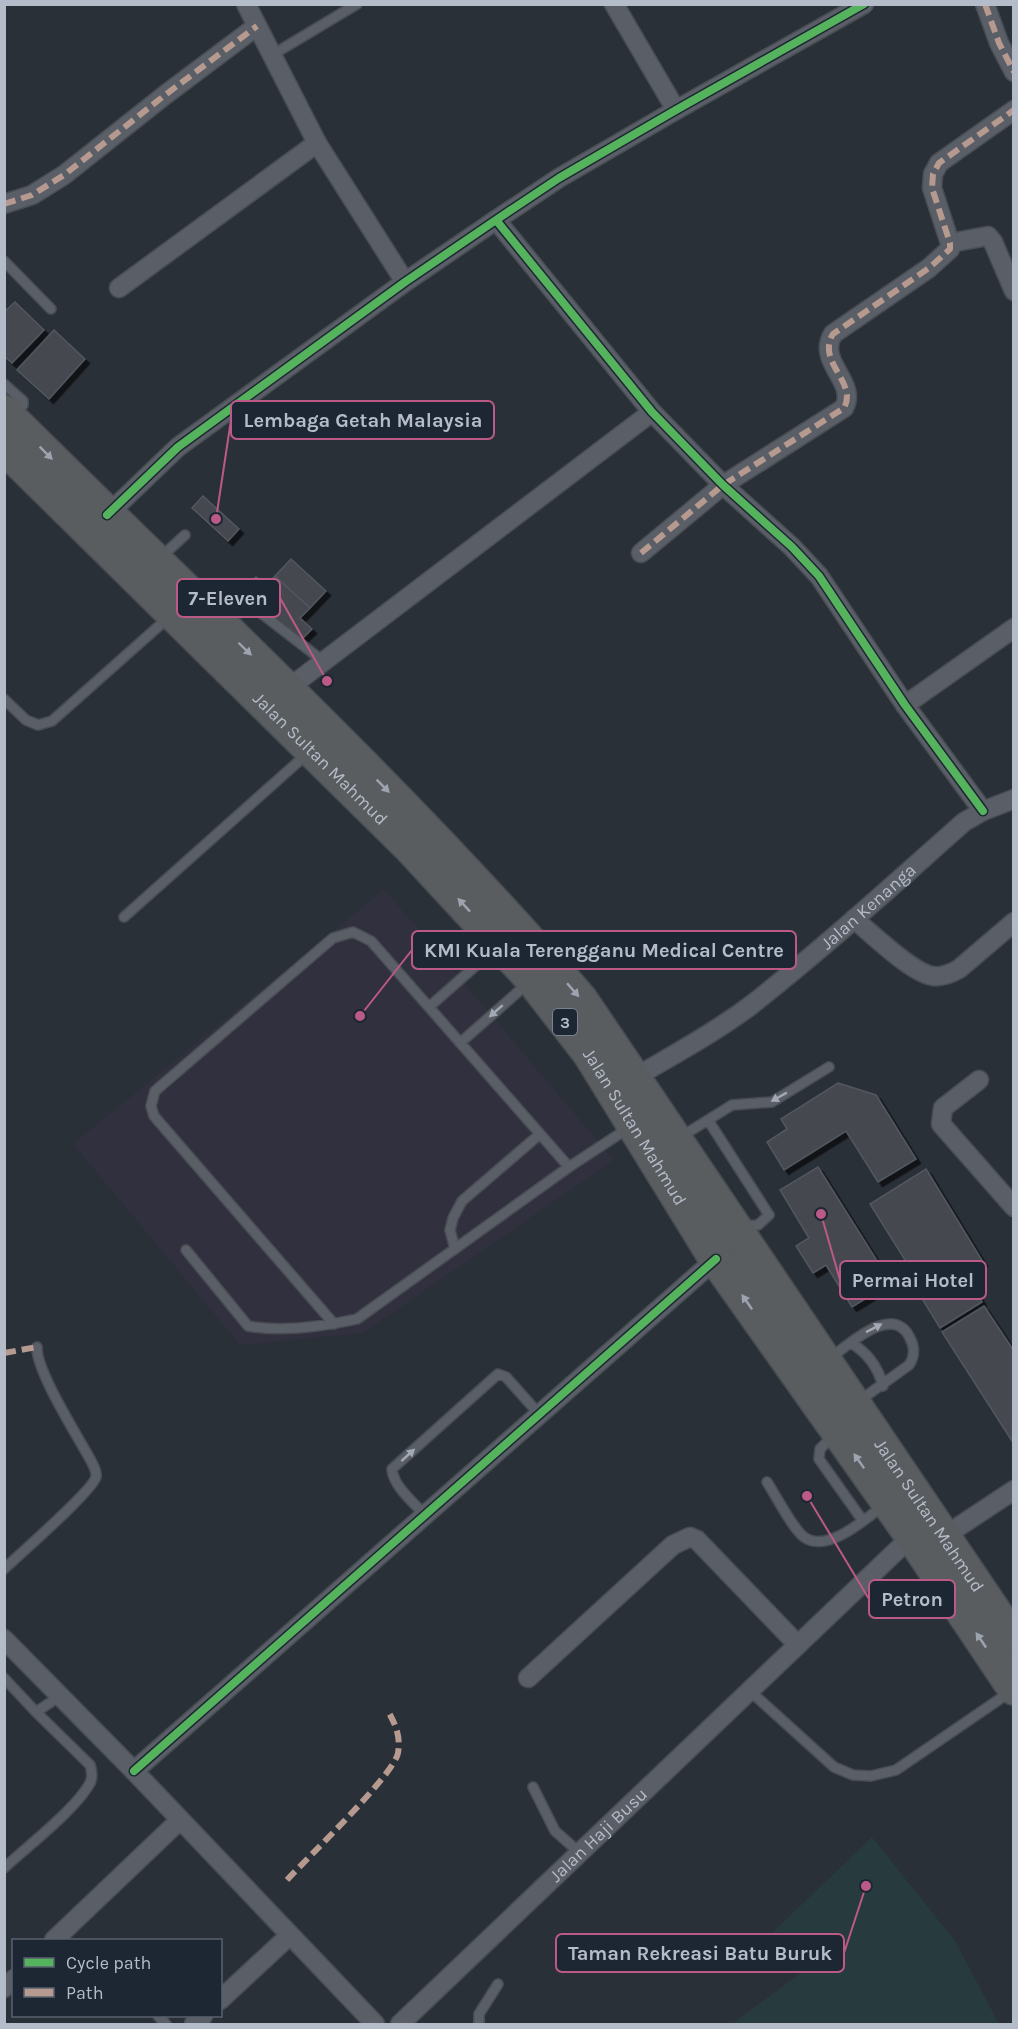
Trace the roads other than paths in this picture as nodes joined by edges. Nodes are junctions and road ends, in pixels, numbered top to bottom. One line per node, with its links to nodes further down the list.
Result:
1 (246, 4): 6 (street)
2 (357, 4): 7 (lane)
3 (614, 4): 9 (street)
4 (864, 4): 9 (street)
5 (985, 4): 8 (street)
6 (258, 26): 7 (street); 12 (street)
7 (273, 55): 11 (street)
8 (1014, 72)
9 (676, 110): 13 (street)
10 (1014, 110): 14 (street)
11 (317, 143): 16 (street); 17 (street)
12 (4, 204)
13 (496, 220): 16 (street); 21 (street)
14 (950, 243): 18 (street); 23 (street)
15 (4, 261): 19 (lane)
16 (405, 282): 24 (street)
17 (119, 288)
18 (1014, 291)
19 (51, 309)
20 (4, 384): 22 (lane)
21 (652, 412): 23 (street); 31 (street)
22 (7, 426): 24 (highway, Jalan Sultan Mahmud / 3, one-way to 24); 28 (highway, Jalan Sultan Mahmud / 3)
23 (723, 485): 26 (street); 34 (street)
24 (107, 515): 27 (highway, Jalan Sultan Mahmud / 3)
25 (185, 535): 27 (lane)
26 (641, 553)
27 (156, 562): 29 (highway, Jalan Sultan Mahmud / 3)
28 (173, 613): 33 (lane); 35 (highway, Jalan Sultan Mahmud / 3)
29 (217, 622): 31 (lane); 32 (highway, Jalan Sultan Mahmud / 3, one-way to 32)
30 (1014, 628): 34 (street)
31 (323, 662): 32 (street)
32 (286, 690): 46 (highway, Jalan Sultan Mahmud / 3, one-way to 46)
33 (4, 699)
34 (905, 705): 37 (street)
35 (312, 749): 38 (lane); 41 (highway, Jalan Sultan Mahmud / 3, one-way to 35)
36 (1014, 799): 37 (street, Jalan Kenanga)
37 (983, 811): 39 (street, Jalan Kenanga)
38 (124, 917)
39 (854, 919): 40 (street); 46 (street, Jalan Kenanga)
40 (1014, 922)
41 (501, 944): 42 (highway, Jalan Sultan Mahmud / 3); 43 (lane)
42 (532, 979): 44 (lane, one-way to 44); 49 (highway, Jalan Sultan Mahmud / 3)
43 (429, 1007): 44 (lane); 58 (lane)
44 (460, 1043): 50 (lane)
45 (829, 1067): 48 (lane, one-way to 48)
46 (634, 1078): 51 (highway, Jalan Sultan Mahmud / 3)
47 (979, 1080): 53 (street)
48 (708, 1120): 51 (lane); 54 (lane)
49 (634, 1124): 52 (lane); 57 (highway, Jalan Sultan Mahmud / 3)
50 (540, 1134): 52 (lane); 55 (lane)
51 (676, 1140): 54 (highway, Jalan Sultan Mahmud / 3)
52 (569, 1167): 55 (lane)
53 (1014, 1207)
54 (732, 1224): 60 (highway, Jalan Sultan Mahmud / 3)
55 (455, 1249): 58 (lane)
56 (186, 1250): 58 (lane)
57 (716, 1259): 62 (street); 63 (highway, Jalan Sultan Mahmud / 3, one-way to 57)
58 (333, 1324)
59 (37, 1347): 69 (lane)
60 (839, 1352): 61 (lane); 61 (lane, one-way to 61); 63 (highway, Jalan Sultan Mahmud / 3)
61 (883, 1386): 63 (lane)
62 (539, 1414): 67 (street); 67 (lane, one-way to 62)
63 (846, 1418): 66 (highway, Jalan Sultan Mahmud / 3, one-way to 63); 68 (highway, Jalan Sultan Mahmud / 3)
64 (767, 1482): 66 (lane)
65 (1014, 1490): 68 (street, Jalan Haji Busu)
66 (875, 1511): 68 (highway, Jalan Sultan Mahmud / 3)
67 (425, 1515): 79 (street)
68 (928, 1536): 71 (highway, Jalan Sultan Mahmud / 3); 72 (street, Jalan Haji Busu); 75 (highway, Jalan Sultan Mahmud / 3, one-way to 68)
69 (4, 1569)
70 (4, 1639): 77 (street)
71 (1014, 1641)
72 (798, 1646): 74 (street); 76 (street, Jalan Haji Busu)
73 (4, 1678): 78 (lane)
74 (528, 1678)
75 (1014, 1689): 76 (lane)
76 (750, 1691): 82 (street, Jalan Haji Busu)
77 (60, 1696): 78 (lane); 79 (street)
78 (36, 1712): 83 (lane)
79 (134, 1772): 81 (street)
80 (533, 1786): 82 (lane)
81 (180, 1820): 84 (street); 85 (street)
82 (580, 1853): 89 (street, Jalan Haji Busu)
83 (4, 1868)
84 (290, 1936): 87 (street); 88 (street)
85 (56, 1939)
86 (498, 1984): 90 (lane)
87 (222, 1998)
88 (375, 2025)
89 (400, 2025)
90 (479, 2025)

